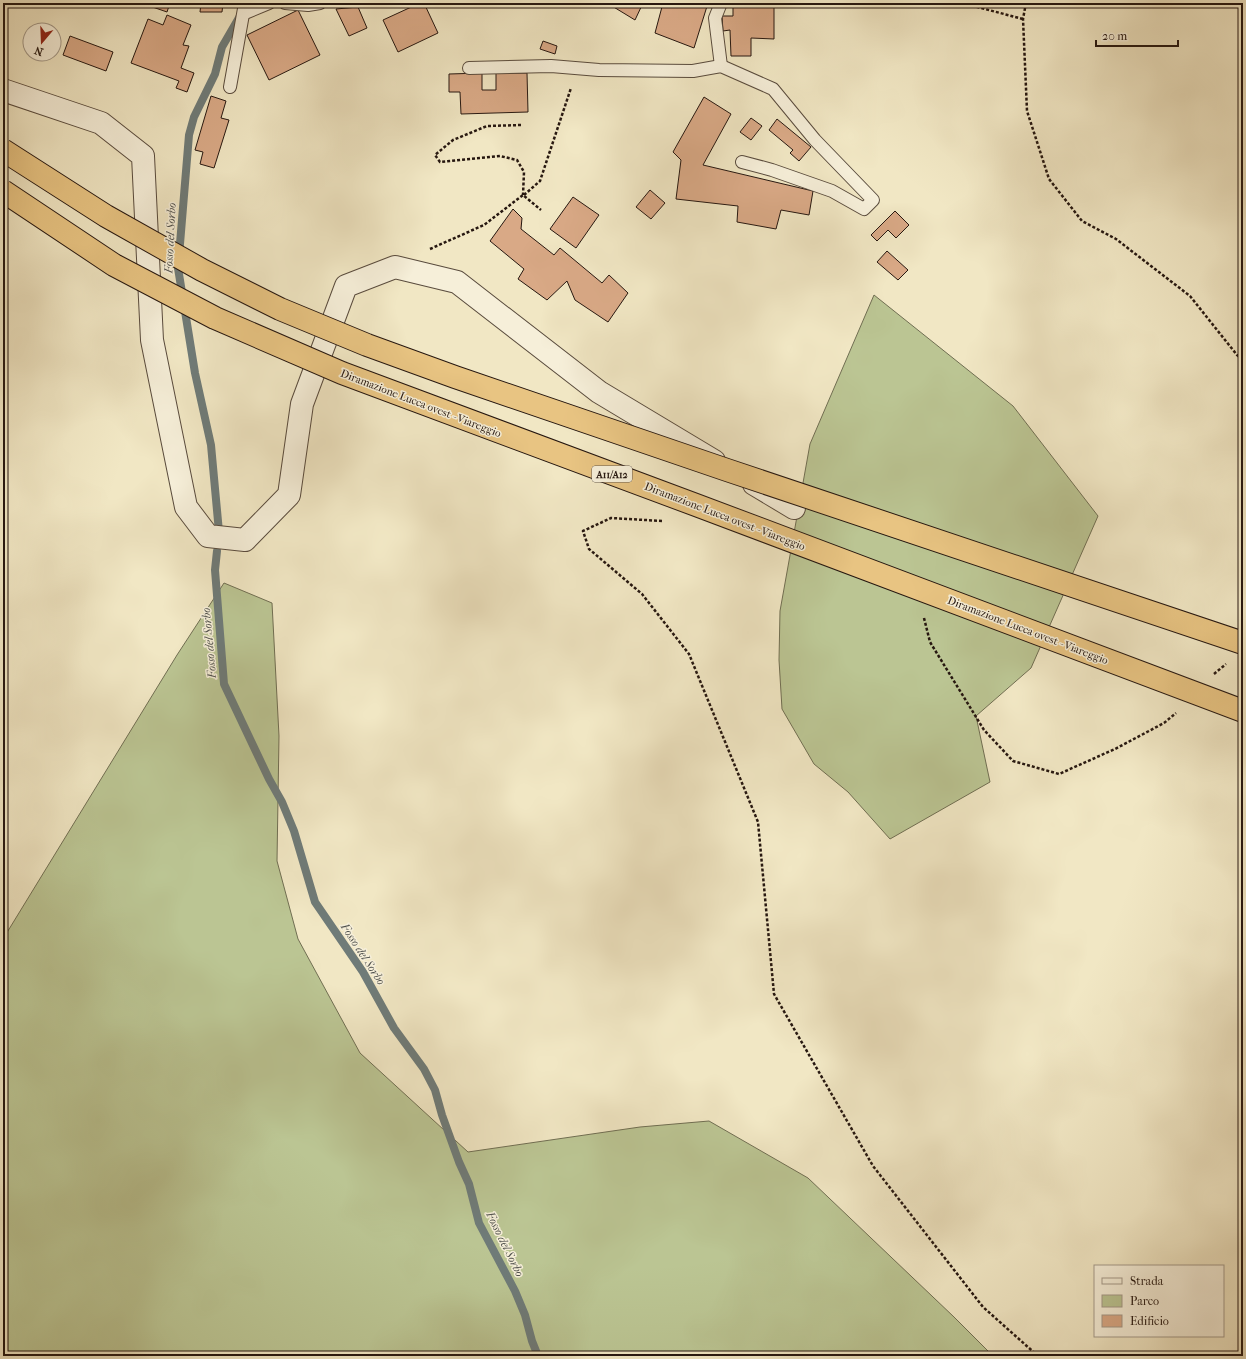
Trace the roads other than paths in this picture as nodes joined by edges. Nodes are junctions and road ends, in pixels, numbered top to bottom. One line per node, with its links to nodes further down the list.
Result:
1 (269, 3): 5 (lane)
2 (285, 3): 3 (lane)
3 (320, 3)
4 (721, 3): 6 (lane)
5 (245, 9): 8 (lane)
6 (721, 66): 7 (lane); 11 (lane)
7 (469, 68)
8 (230, 87)
9 (3, 90): 13 (street)
10 (3, 150): 14 (highway, bridge)
11 (742, 162)
12 (3, 191): 15 (highway, Diramazione Lucca ovest - Viareggio / A11/A12, bridge)
13 (794, 508)
14 (1243, 643)
15 (1243, 711)

